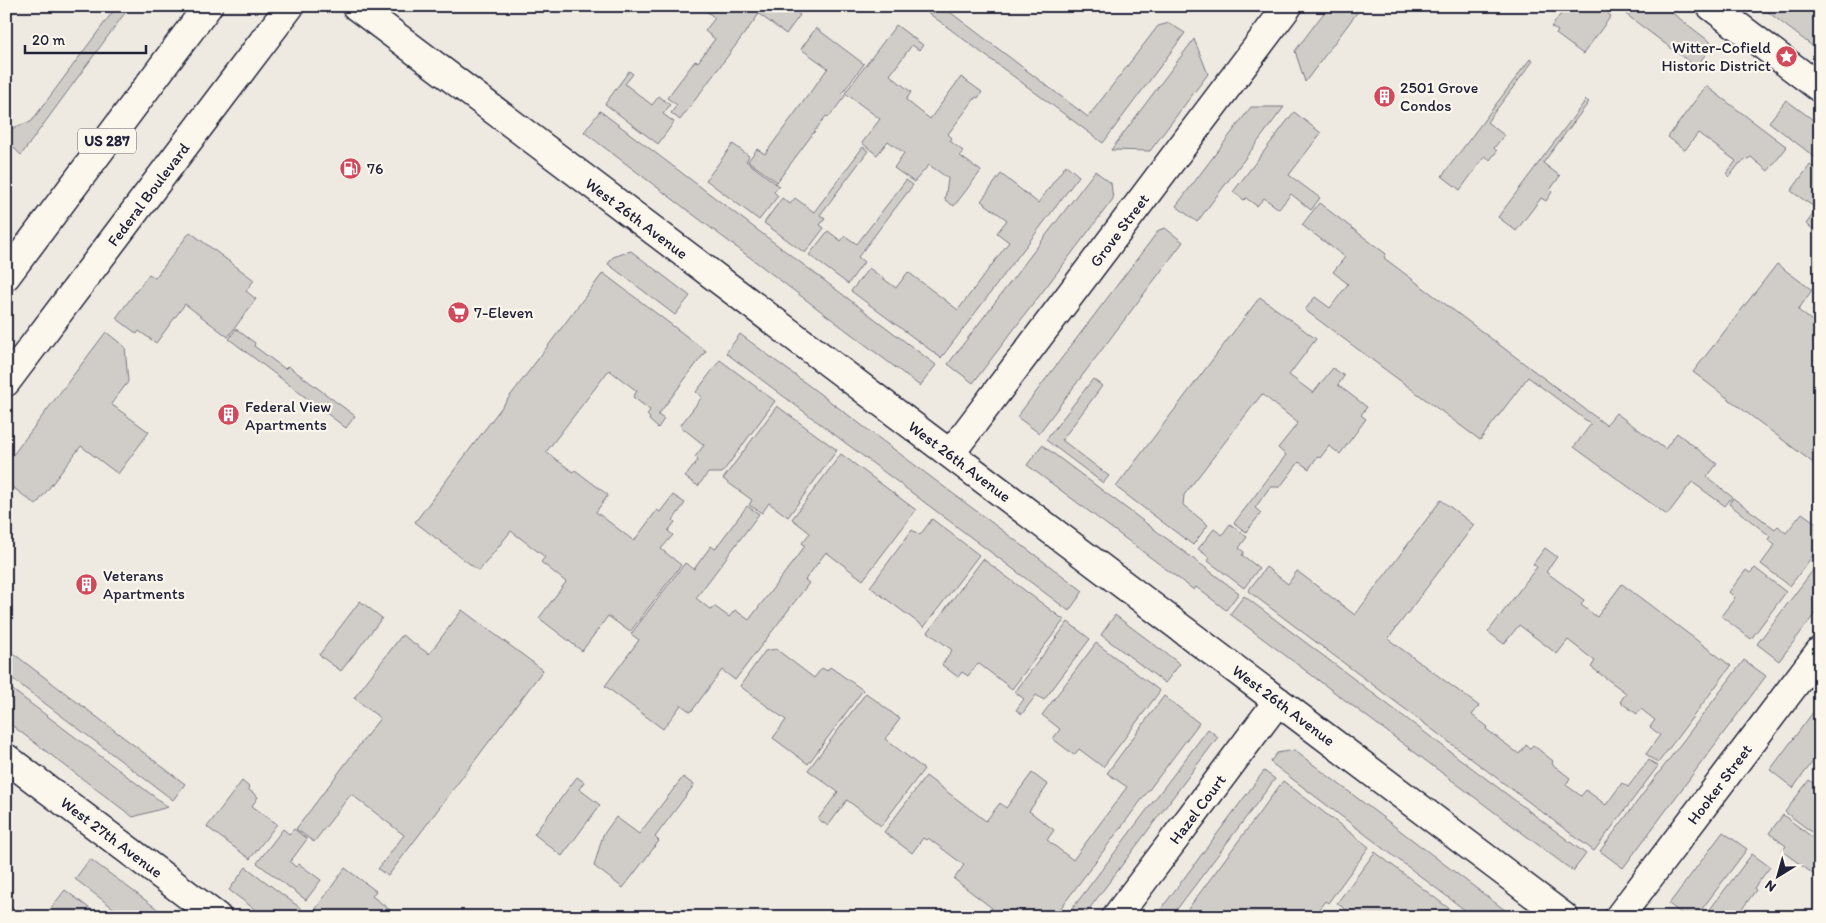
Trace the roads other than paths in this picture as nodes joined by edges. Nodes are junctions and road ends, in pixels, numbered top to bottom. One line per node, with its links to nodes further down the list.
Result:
1 (208, 6): 7 (street, US 287)
2 (290, 6): 8 (street, Federal Boulevard)
3 (356, 6): 9 (street, West 26th Avenue)
4 (1288, 6): 9 (street, Grove Street)
5 (1711, 6): 6 (street)
6 (1820, 88)
7 (6, 276)
8 (6, 382)
9 (950, 454): 11 (street, West 26th Avenue)
10 (1820, 651): 16 (street, Hooker Street)
11 (1278, 701): 14 (street, Hazel Court); 15 (street, West 26th Avenue)
12 (6, 758): 13 (street, West 27th Avenue)
13 (217, 917)
14 (1116, 917)
15 (1564, 917)
16 (1619, 917)

